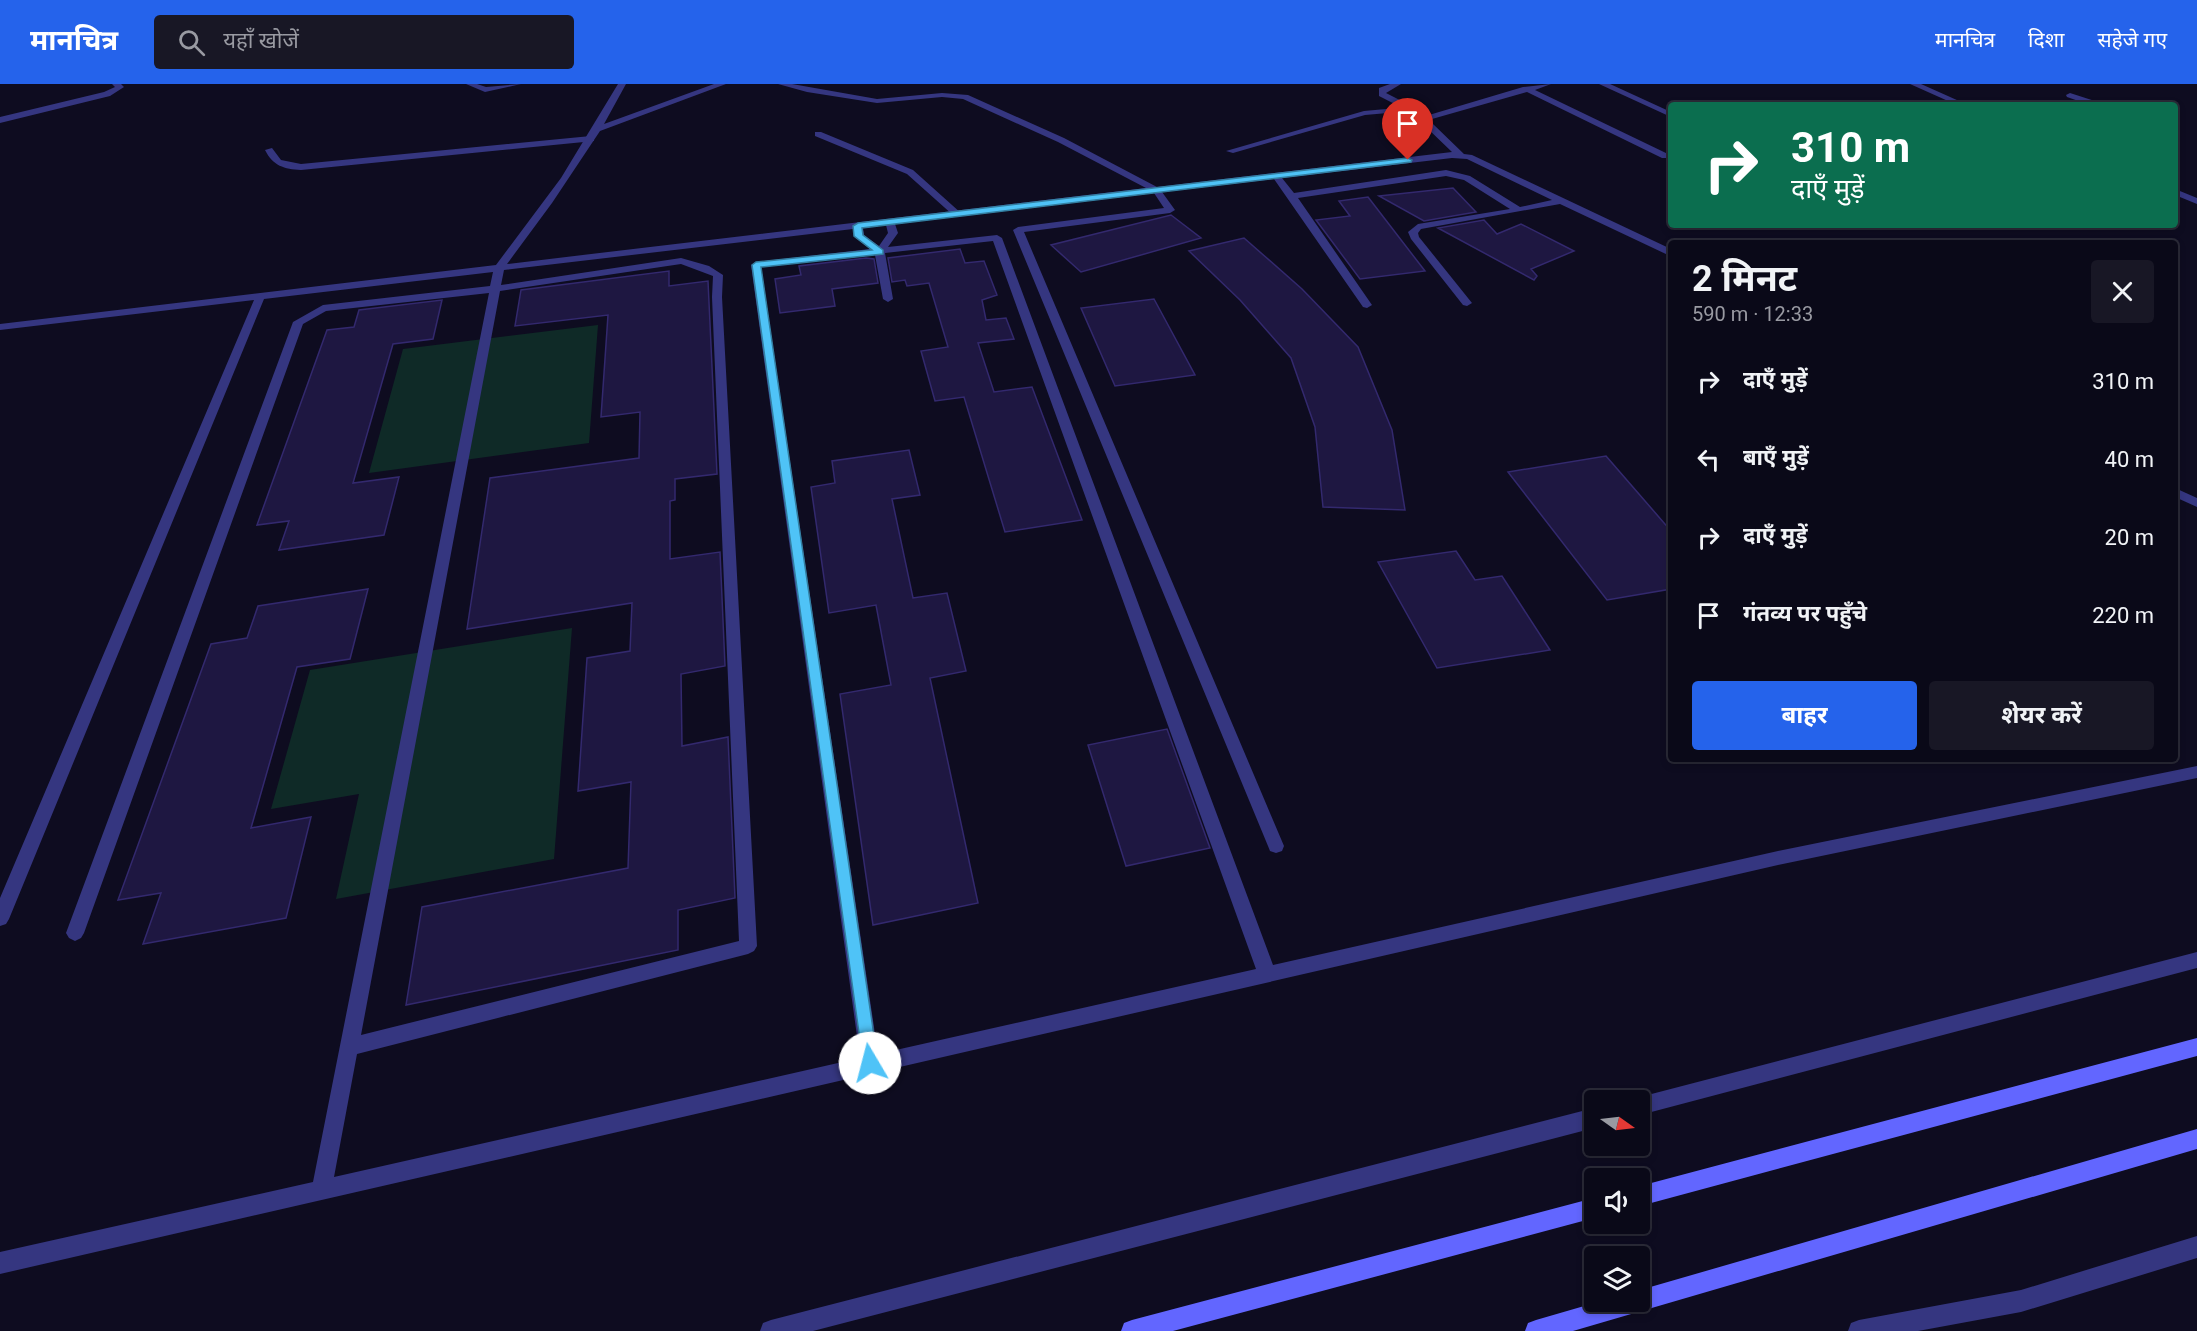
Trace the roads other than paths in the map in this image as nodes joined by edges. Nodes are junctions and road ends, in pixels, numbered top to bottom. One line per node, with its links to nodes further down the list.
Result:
1 (116, 84): 18 (street)
2 (470, 84): 3 (street)
3 (517, 84)
4 (622, 84): 19 (street)
5 (722, 84): 19 (street)
6 (782, 84): 27 (street)
7 (1396, 84): 15 (street)
8 (1547, 84): 11 (street)
9 (1603, 84): 16 (street)
10 (1914, 84): 13 (street)
11 (1526, 89): 17 (street); 25 (street)
12 (2070, 95): 14 (street)
13 (1957, 102)
14 (2090, 102)
15 (1408, 108): 17 (street); 23 (street)
16 (1668, 114)
17 (1428, 118): 24 (street)
18 (0, 120)
19 (598, 129): 21 (street)
20 (818, 134): 33 (street)
21 (591, 139): 22 (street); 38 (street)
22 (269, 150)
23 (1230, 151)
24 (1461, 156): 26 (street); 30 (street)
25 (1665, 156)
26 (1276, 176): 27 (street); 29 (street)
27 (1156, 190): 33 (street); 48 (street)
28 (2178, 193): 31 (street)
29 (1292, 196): 32 (street); 43 (street)
30 (1560, 201): 32 (street); 37 (street)
31 (2197, 201)
32 (1519, 210): 42 (street)
33 (957, 214): 34 (street)
34 (890, 222): 35 (street); 36 (street)
35 (858, 226): 36 (street); 38 (street)
36 (880, 252): 41 (street); 52 (street); 55 (street)
37 (1668, 252)
38 (499, 268): 39 (street); 40 (street)
39 (495, 289): 50 (street); 53 (street); 53 (street)
40 (260, 297): 44 (street); 49 (street)
41 (888, 299)
42 (1467, 303)
43 (1366, 305)
44 (0, 327)
45 (2178, 494): 46 (street)
46 (2197, 503)
47 (2197, 772): 52 (street)
48 (1276, 846)
49 (0, 919)
50 (75, 933)
51 (2197, 960): 56 (street)
52 (1267, 974): 55 (street)
53 (349, 1047): 59 (street)
54 (2197, 1047): 60 (main road)
55 (870, 1063): 59 (street)
56 (1650, 1103)
57 (1584, 1121): 66 (street)
58 (2197, 1139): 64 (main road)
59 (322, 1188): 63 (street)
60 (1650, 1193)
61 (1584, 1211): 67 (main road)
62 (2197, 1247): 69 (street)
63 (0, 1263)
64 (1650, 1297)
65 (1600, 1312): 68 (main road)
66 (771, 1331)
67 (1132, 1331)
68 (1536, 1331)
69 (1859, 1331)

